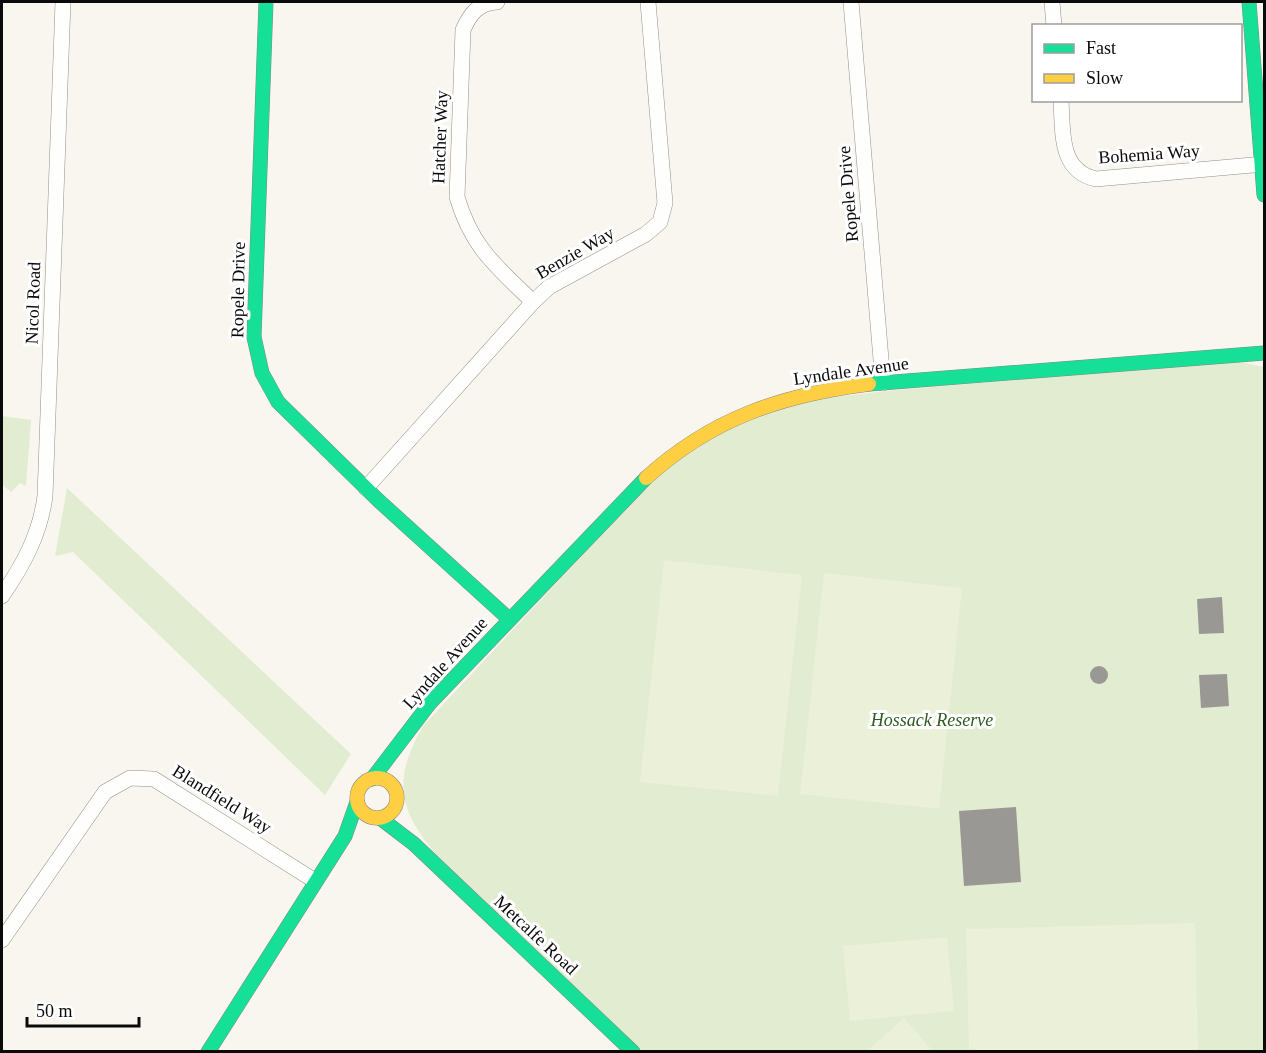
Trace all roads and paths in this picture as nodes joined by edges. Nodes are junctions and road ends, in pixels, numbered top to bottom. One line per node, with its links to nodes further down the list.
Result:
1 (63, 2): 19 (street, Nicol Road)
2 (266, 2): 18 (street, Ropele Drive)
3 (496, 2): 15 (street, Hatcher Way)
4 (648, 2): 15 (street, Benzie Way)
5 (851, 2): 17 (street, Ropele Drive)
6 (1052, 2): 9 (street)
7 (1249, 2): 11 (street)
8 (1261, 2): 10 (street)
9 (1054, 24)
10 (1264, 39)
11 (1260, 72): 13 (street)
12 (1061, 102): 13 (street, Bohemia Way)
13 (1263, 164): 14 (street)
14 (1264, 195)
15 (533, 302): 18 (street, Benzie Way)
16 (1264, 353): 17 (street, Lyndale Avenue)
17 (883, 383): 20 (street, Lyndale Avenue)
18 (366, 488): 20 (street, Ropele Drive)
19 (2, 596)
20 (509, 620): 21 (street, Lyndale Avenue)
21 (402, 743): 22 (street, Lyndale Avenue); 23 (street, Lyndale Avenue)
22 (372, 779): 23 (street); 24 (street, Lyndale Avenue)
23 (395, 796): 25 (street, Lyndale Avenue); 27 (street, Metcalfe Road)
24 (357, 802): 25 (street); 26 (street, Lyndale Avenue)
25 (376, 818): 26 (street, Lyndale Avenue); 27 (street, Metcalfe Road)
26 (345, 836): 28 (street, Lyndale Avenue)
27 (414, 844): 31 (street, Metcalfe Road)
28 (315, 881): 29 (street, Blandfield Way); 30 (street, Lyndale Avenue)
29 (2, 940)
30 (208, 1052)
31 (633, 1052)

